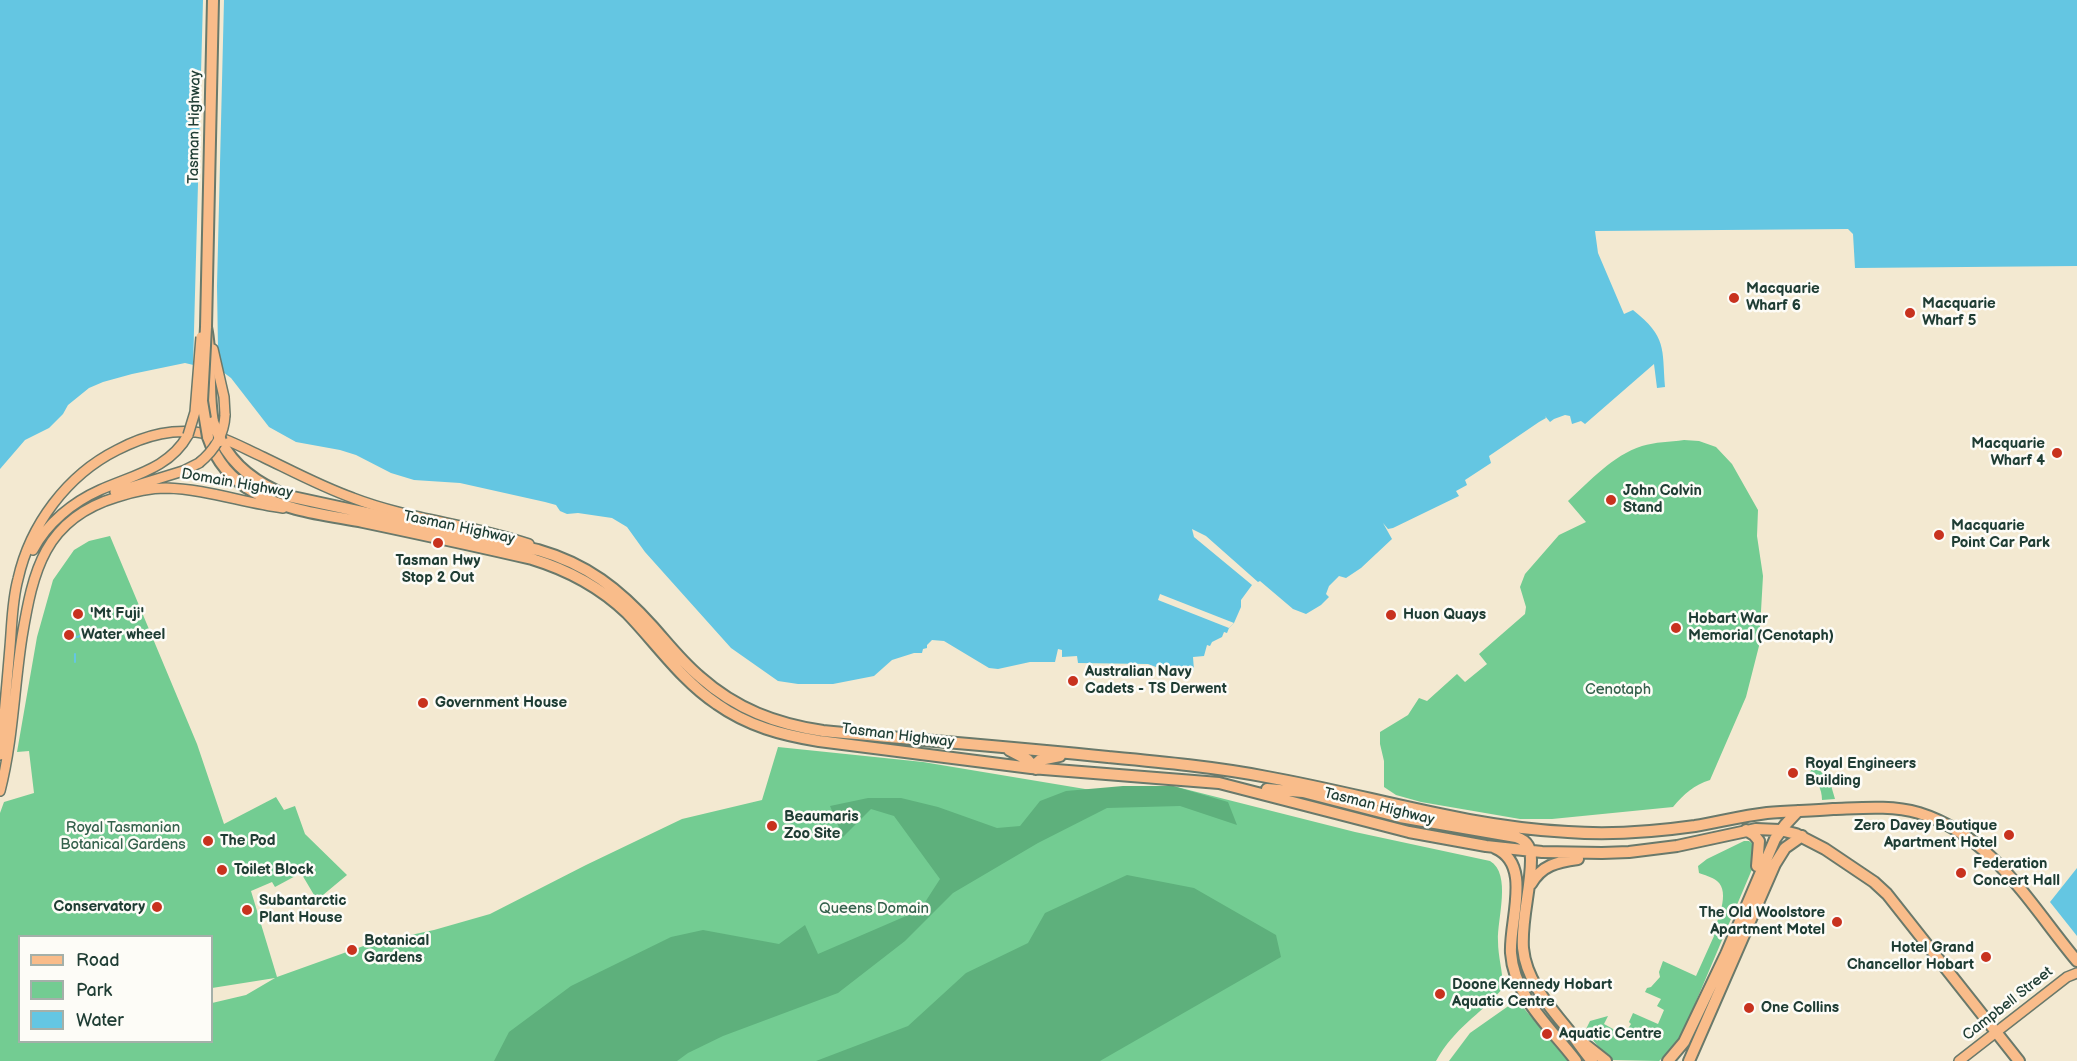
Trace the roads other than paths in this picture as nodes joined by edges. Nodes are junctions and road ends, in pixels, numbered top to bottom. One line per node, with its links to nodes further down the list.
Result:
1 (213, 0): 2 (highway, Tasman Highway)
2 (206, 327): 3 (highway, Tasman Highway, bridge); 4 (highway, Tasman Highway, bridge); 5 (main road, Domain Highway, bridge); 6 (main road, Domain Highway, bridge)
3 (309, 511): 6 (main road, Domain Highway); 10 (highway, Tasman Highway)
4 (550, 553): 5 (main road, Domain Highway); 7 (highway, Tasman Highway)
5 (10, 645): 9 (main road, Domain Highway)
6 (18, 663): 13 (main road, Domain Highway)
7 (1004, 747): 8 (highway, Tasman Highway); 10 (highway)
8 (1066, 752): 10 (highway); 12 (highway, Tasman Highway)
9 (0, 755)
10 (1033, 767): 11 (highway, Tasman Highway)
11 (1233, 786): 12 (highway); 19 (highway, Tasman Highway)
12 (1301, 786): 14 (highway)
13 (0, 790)
14 (1329, 794): 15 (highway, Tasman Highway); 20 (highway)
15 (1798, 811): 17 (highway); 24 (highway, Tasman Highway)
16 (1746, 830): 17 (highway, Tasman Highway); 21 (highway, Tasman Highway); 23 (highway)
17 (1780, 830): 18 (highway, Tasman Highway); 23 (highway)
18 (1802, 836): 26 (highway, Tasman Highway); 32 (highway)
19 (1486, 846): 20 (highway, Tasman Highway); 28 (highway)
20 (1531, 851): 21 (highway, Tasman Highway); 22 (highway)
21 (1602, 854): 22 (highway)
22 (1529, 888): 27 (highway)
23 (1751, 892): 31 (highway)
24 (2077, 961)
25 (2077, 973): 26 (main road, Campbell Street)
26 (1995, 1032): 33 (main road, Campbell Street); 34 (highway, Tasman Highway)
27 (1574, 1038): 29 (highway); 30 (highway)
28 (1576, 1061)
29 (1592, 1061)
30 (1606, 1061)
31 (1668, 1061)
32 (1689, 1061)
33 (1959, 1061)
34 (2019, 1061)

